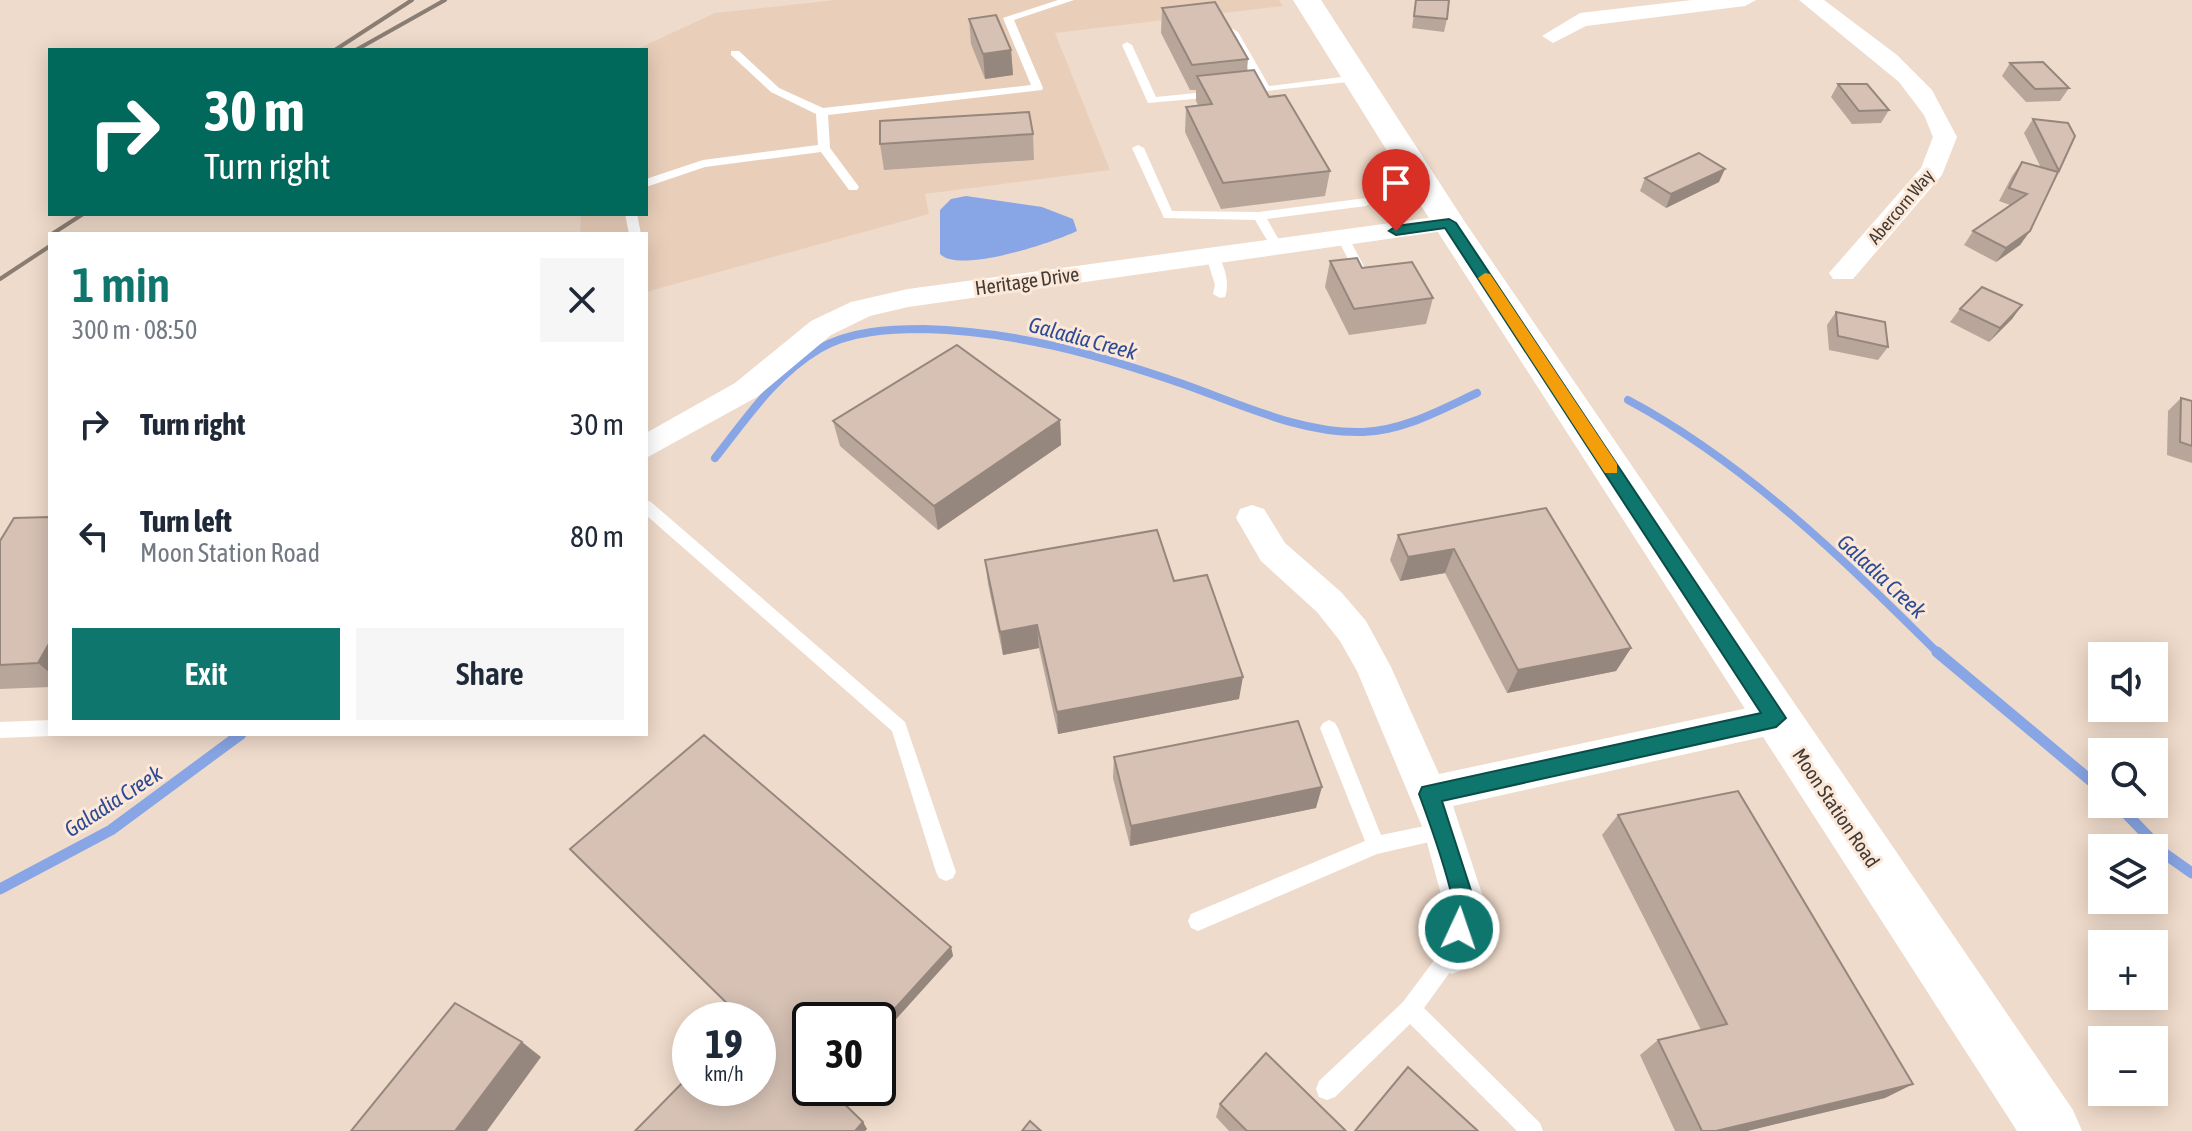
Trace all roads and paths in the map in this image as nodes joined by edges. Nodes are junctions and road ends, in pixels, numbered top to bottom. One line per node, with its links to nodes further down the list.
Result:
1 (1069, 0): 11 (lane)
2 (1307, 0): 9 (street, Moon Station Road)
3 (1745, 0): 6 (street)
4 (1810, 0): 22 (street, Abercorn Way)
5 (1233, 32): 10 (lane)
6 (1553, 36)
7 (1127, 45): 10 (lane)
8 (735, 53): 11 (lane)
9 (1357, 78): 10 (lane); 18 (street, Moon Station Road)
10 (1265, 89)
11 (822, 112): 12 (lane)
12 (824, 148): 14 (lane); 15 (lane)
13 (1138, 148): 17 (lane)
14 (648, 182)
15 (853, 187)
16 (1366, 202): 17 (lane)
17 (1259, 216): 20 (lane)
18 (1449, 223): 19 (street, Heritage Drive); 28 (street, Moon Station Road)
19 (1343, 238): 20 (street, Heritage Drive); 23 (lane)
20 (1277, 247): 21 (street, Heritage Drive)
21 (1212, 256): 24 (lane); 25 (street, Heritage Drive)
22 (1843, 273)
23 (1366, 281)
24 (1220, 294)
25 (648, 446)
26 (648, 508): 35 (lane)
27 (1252, 518): 32 (street)
28 (1776, 718): 32 (street); 41 (street, Moon Station Road)
29 (48, 728): 31 (lane)
30 (1329, 728): 34 (lane)
31 (0, 730)
32 (1429, 794): 33 (street)
33 (1444, 831): 34 (lane); 37 (street)
34 (1376, 845): 36 (lane)
35 (946, 872)
36 (1198, 921)
37 (1452, 953): 38 (lane)
38 (1410, 1009): 39 (lane); 40 (lane)
39 (1327, 1089)
40 (1532, 1131)
41 (2052, 1131)

